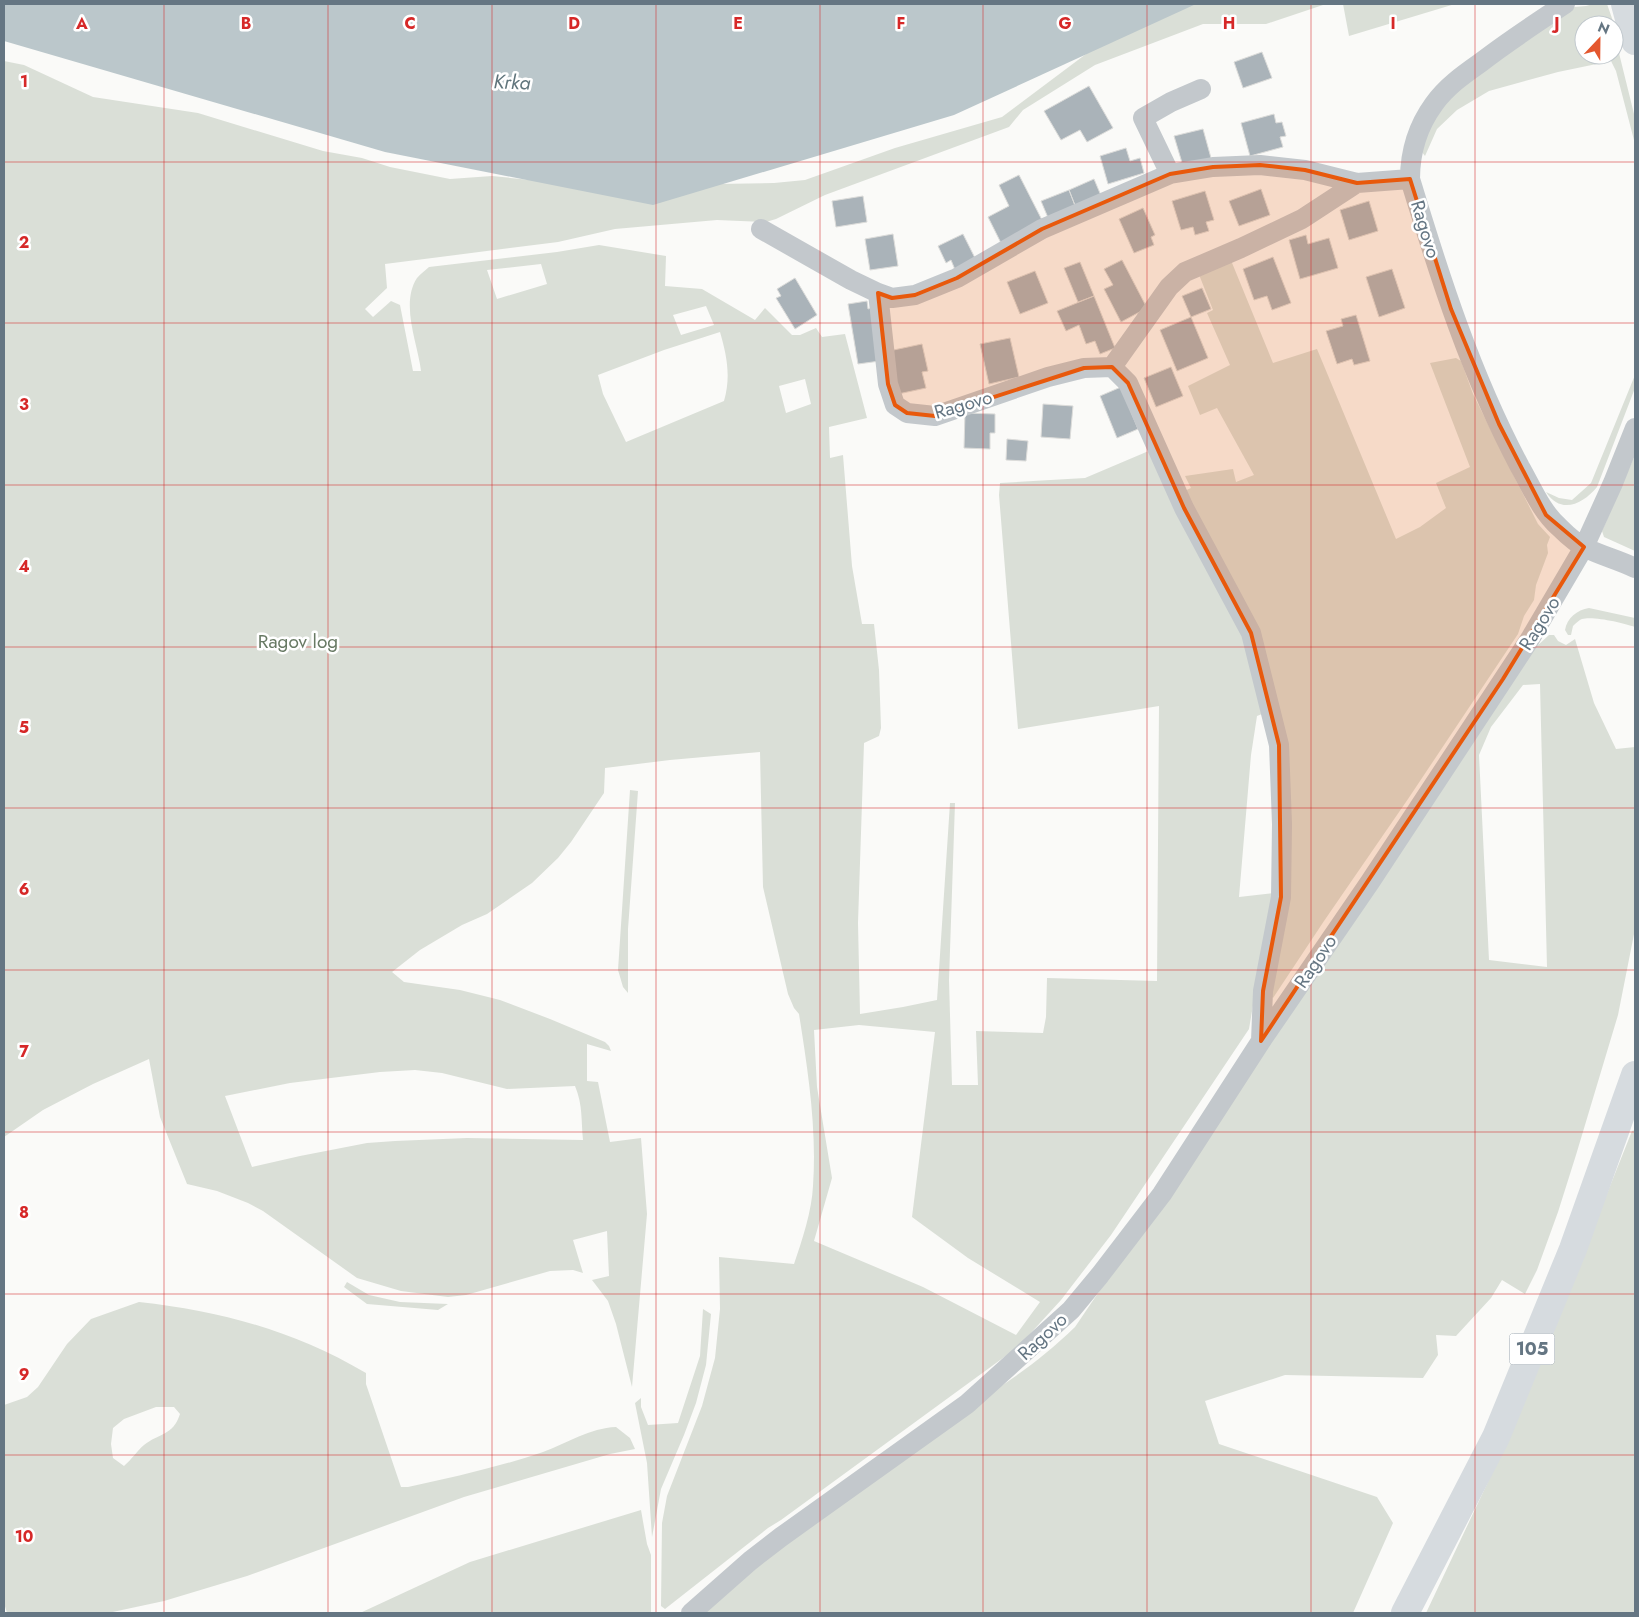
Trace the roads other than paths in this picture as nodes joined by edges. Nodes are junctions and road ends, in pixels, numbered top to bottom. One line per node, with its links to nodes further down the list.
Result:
1 (1565, 4): 4 (street, Ragovo)
2 (1201, 89): 3 (street)
3 (1170, 174): 5 (street, Ragovo); 7 (street, Ragovo)
4 (1410, 179): 5 (street, Ragovo); 10 (street, Ragovo)
5 (1357, 183): 8 (street, Ragovo)
6 (761, 229): 7 (street, Ragovo)
7 (878, 293): 8 (street, Ragovo)
8 (1112, 367): 12 (street, Ragovo)
9 (1635, 428): 10 (street)
10 (1584, 547): 11 (street); 12 (street, Ragovo)
11 (1635, 568)
12 (1261, 1041): 14 (street, Ragovo)
13 (1635, 1075): 15 (main road, 105)
14 (691, 1613)
15 (1405, 1613)

